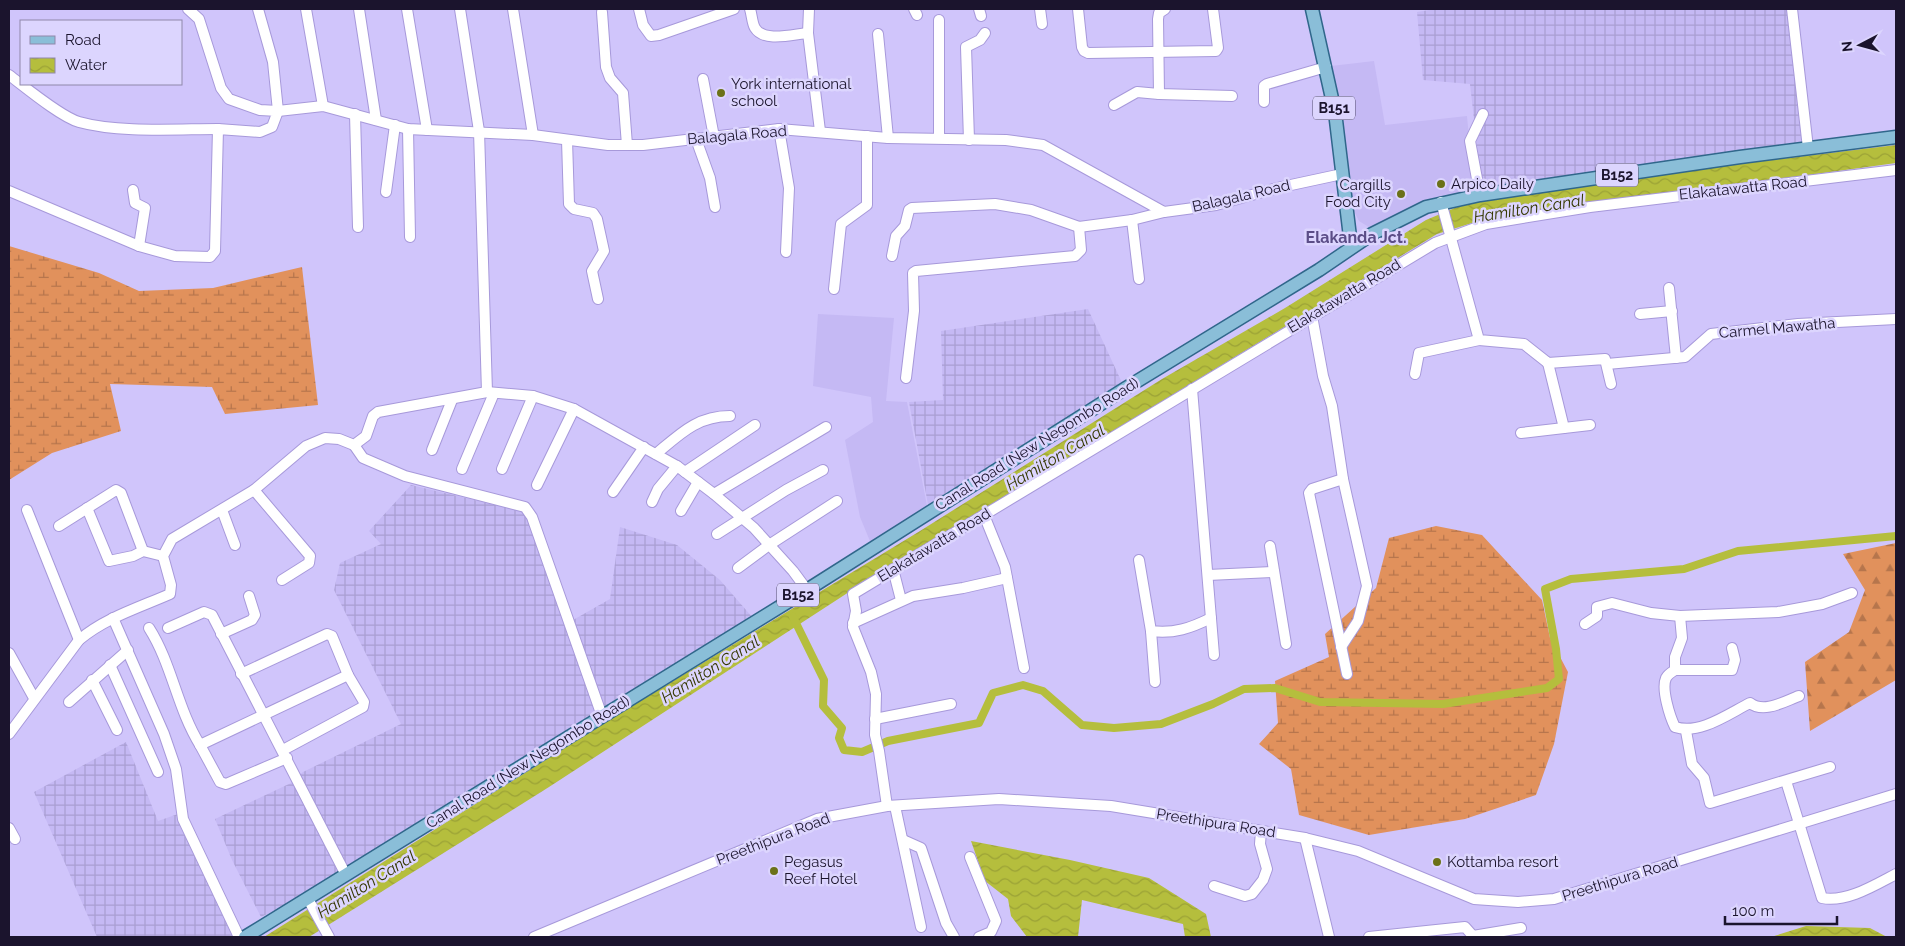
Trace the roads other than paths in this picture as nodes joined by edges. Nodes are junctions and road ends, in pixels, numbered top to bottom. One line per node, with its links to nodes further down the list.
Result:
1 (188, 9): 35 (street, Balagala Road)
2 (258, 9): 35 (street)
3 (306, 9): 34 (street)
4 (359, 9): 38 (street)
5 (407, 9): 43 (street)
6 (460, 9): 44 (street)
7 (513, 9): 46 (street)
8 (639, 9): 9 (street)
9 (734, 9)
10 (750, 9): 21 (street)
11 (809, 9): 21 (street)
12 (1040, 9): 20 (street)
13 (1078, 9): 24 (street)
14 (1165, 9): 24 (street)
15 (1213, 9): 24 (street)
16 (1312, 9): 25 (main road, B151)
17 (1792, 9): 56 (street)
18 (602, 12): 55 (street)
19 (939, 20): 51 (street)
20 (1042, 24)
21 (808, 33): 45 (street)
22 (985, 33): 54 (street)
23 (878, 34): 50 (street)
24 (1160, 50): 30 (street)
25 (1326, 66): 32 (street); 58 (main road, B151)
26 (9, 75): 28 (street)
27 (703, 79): 47 (street)
28 (20, 83)
29 (22, 85): 40 (street)
30 (1159, 94): 31 (street); 33 (street)
31 (1232, 96)
32 (1264, 102)
33 (1114, 104)
34 (323, 106): 35 (street, Balagala Road); 36 (street, Balagala Road)
35 (278, 111): 40 (street)
36 (356, 114): 38 (street, Balagala Road); 68 (street)
37 (1483, 114): 62 (street)
38 (376, 120): 39 (street, Balagala Road)
39 (395, 125): 41 (street, Balagala Road); 61 (street)
40 (218, 129): 73 (street)
41 (408, 129): 43 (street, Balagala Road); 72 (street)
42 (779, 129): 45 (street, Balagala Road); 47 (street, Balagala Road); 75 (street)
43 (427, 130): 44 (street, Balagala Road)
44 (479, 131): 46 (street, Balagala Road); 93 (street)
45 (820, 131): 48 (street, Balagala Road)
46 (533, 135): 53 (street, Balagala Road)
47 (714, 136): 52 (street, Balagala Road)
48 (867, 136): 50 (street, Balagala Road); 79 (street)
49 (1896, 137): 56 (main road, Canal Road (New Negombo Road) / B152)
50 (888, 138): 51 (street, Balagala Road)
51 (939, 138): 54 (street, Balagala Road)
52 (696, 139): 55 (street, Balagala Road); 64 (street)
53 (567, 140): 55 (street, Balagala Road); 80 (street)
54 (970, 140): 66 (street, Balagala Road)
55 (627, 145)
56 (1808, 148): 62 (main road, Canal Road (New Negombo Road) / B152)
57 (1896, 170): 71 (street, Elakatawatta Road)
58 (1342, 174): 65 (main road, B151); 66 (street, Balagala Road)
59 (133, 190): 73 (street)
60 (9, 191): 73 (street)
61 (386, 192)
62 (1480, 195): 63 (main road, Canal Road (New Negombo Road) / B152)
63 (1442, 206): 70 (main road, Canal Road (New Negombo Road) / B152); 71 (street)
64 (714, 207)
65 (1348, 208): 70 (main road, B151); 74 (main road, B151)
66 (1164, 212): 67 (street)
67 (1132, 220): 69 (street); 77 (street)
68 (358, 227)
69 (1079, 227): 76 (street); 90 (street)
70 (1372, 234): 74 (main road, Canal Road (New Negombo Road) / B152)
71 (1451, 235): 83 (street, Elakatawatta Road); 85 (street)
72 (410, 237)
73 (139, 246)
74 (1353, 246): 139 (main road, Canal Road (New Negombo Road) / B152)
75 (786, 252)
76 (892, 256)
77 (1140, 279)
78 (1669, 288): 81 (street)
79 (834, 289)
80 (598, 299)
81 (1672, 311): 82 (street); 86 (street)
82 (1640, 314)
83 (1312, 316): 92 (street, Elakatawatta Road); 111 (street)
84 (1896, 319): 86 (street, Carmel Mawatha)
85 (1479, 340): 87 (street); 89 (street)
86 (1676, 358): 88 (street, Carmel Mawatha)
87 (1548, 363): 88 (street, Carmel Mawatha); 101 (street)
88 (1607, 364): 91 (street)
89 (1415, 374)
90 (906, 378)
91 (1611, 384)
92 (1192, 389): 123 (street, Elakatawatta Road); 136 (street)
93 (491, 392): 94 (street); 95 (street); 107 (street)
94 (533, 396): 96 (street); 108 (street)
95 (452, 400): 103 (street); 105 (street)
96 (574, 409): 104 (street); 113 (street)
97 (730, 416): 106 (street)
98 (755, 425): 109 (street)
99 (1590, 425): 101 (street)
100 (826, 427): 116 (street)
101 (1564, 428): 102 (street)
102 (1521, 433)
103 (354, 446): 114 (street); 172 (street)
104 (644, 447): 106 (street); 115 (street)
105 (432, 450)
106 (656, 454): 109 (street)
107 (462, 469)
108 (502, 469)
109 (681, 469): 112 (street); 118 (street)
110 (823, 470): 124 (street)
111 (1343, 480): 154 (street); 154 (street)
112 (698, 482): 116 (street); 122 (street)
113 (537, 485)
114 (254, 490): 121 (street); 138 (street)
115 (613, 492)
116 (714, 494): 124 (street)
117 (837, 501): 128 (street)
118 (652, 502)
119 (86, 508): 125 (street); 130 (street); 130 (street)
120 (27, 510): 152 (street)
121 (222, 510): 127 (street); 131 (street)
122 (681, 512)
123 (984, 516): 134 (street, Elakatawatta Road); 137 (street)
124 (741, 518): 126 (street); 128 (street)
125 (59, 526)
126 (718, 534)
127 (235, 545)
128 (769, 545): 133 (street); 139 (street)
129 (1270, 546): 135 (street)
130 (143, 551): 131 (street)
131 (163, 556): 144 (street)
132 (1139, 560): 150 (street)
133 (738, 568)
134 (893, 569): 142 (street); 146 (street, Elakatawatta Road)
135 (1274, 572): 136 (street); 153 (street)
136 (1208, 575): 145 (street)
137 (1007, 578): 142 (street); 160 (street)
138 (282, 580)
139 (807, 590): 172 (main road, Canal Road (New Negombo Road) / B152)
140 (1852, 593): 143 (street)
141 (249, 596): 151 (street)
142 (901, 600): 146 (street)
143 (1680, 616): 147 (street); 161 (street)
144 (113, 618): 152 (street); 156 (street)
145 (1211, 618): 150 (street); 158 (street)
146 (853, 623): 173 (street)
147 (1585, 624)
148 (149, 628): 177 (street)
149 (168, 628): 151 (street)
150 (1151, 631): 166 (street)
151 (221, 634): 162 (street)
152 (79, 640): 168 (street)
153 (1286, 644)
154 (1341, 647): 163 (street)
155 (1732, 648): 161 (street)
156 (128, 650): 159 (street); 198 (street)
157 (9, 653): 168 (street)
158 (1214, 655)
159 (110, 664): 165 (street); 180 (street)
160 (1024, 668)
161 (1675, 670): 175 (street)
162 (241, 674): 164 (street); 171 (street)
163 (1348, 674)
164 (348, 675): 171 (street); 178 (street)
165 (92, 680): 169 (street); 174 (street)
166 (1155, 682)
167 (1800, 696): 175 (street)
168 (34, 698): 176 (street)
169 (69, 702)
170 (951, 704): 173 (street)
171 (265, 716): 177 (street); 178 (street)
172 (602, 716): 192 (main road, Canal Road (New Negombo Road) / B152)
173 (875, 719): 183 (street)
174 (117, 730)
175 (1686, 730): 181 (street)
176 (9, 734)
177 (200, 745): 178 (street)
178 (284, 754): 192 (street)
179 (1830, 767): 181 (street)
180 (158, 772)
181 (1786, 781): 184 (street)
182 (1896, 794): 184 (street, Preethipura Road)
183 (891, 806): 186 (street, Preethipura Road); 189 (street); 200 (street, Preethipura Road)
184 (1799, 824): 187 (street, Preethipura Road); 191 (street)
185 (9, 828): 188 (street)
186 (1261, 831): 187 (street, Preethipura Road); 193 (street)
187 (1305, 838): 203 (street)
188 (15, 839)
189 (902, 840): 195 (street); 201 (street)
190 (970, 857): 202 (street)
191 (1896, 874)
192 (346, 875): 194 (main road, Canal Road (New Negombo Road) / B152)
193 (1214, 886)
194 (309, 901): 197 (street); 199 (main road, Canal Road (New Negombo Road) / B152)
195 (921, 928)
196 (1521, 928): 204 (street)
197 (328, 935)
198 (239, 937)
199 (245, 937)
200 (534, 937)
201 (954, 937)
202 (979, 937)
203 (1329, 937)
204 (1369, 937)

